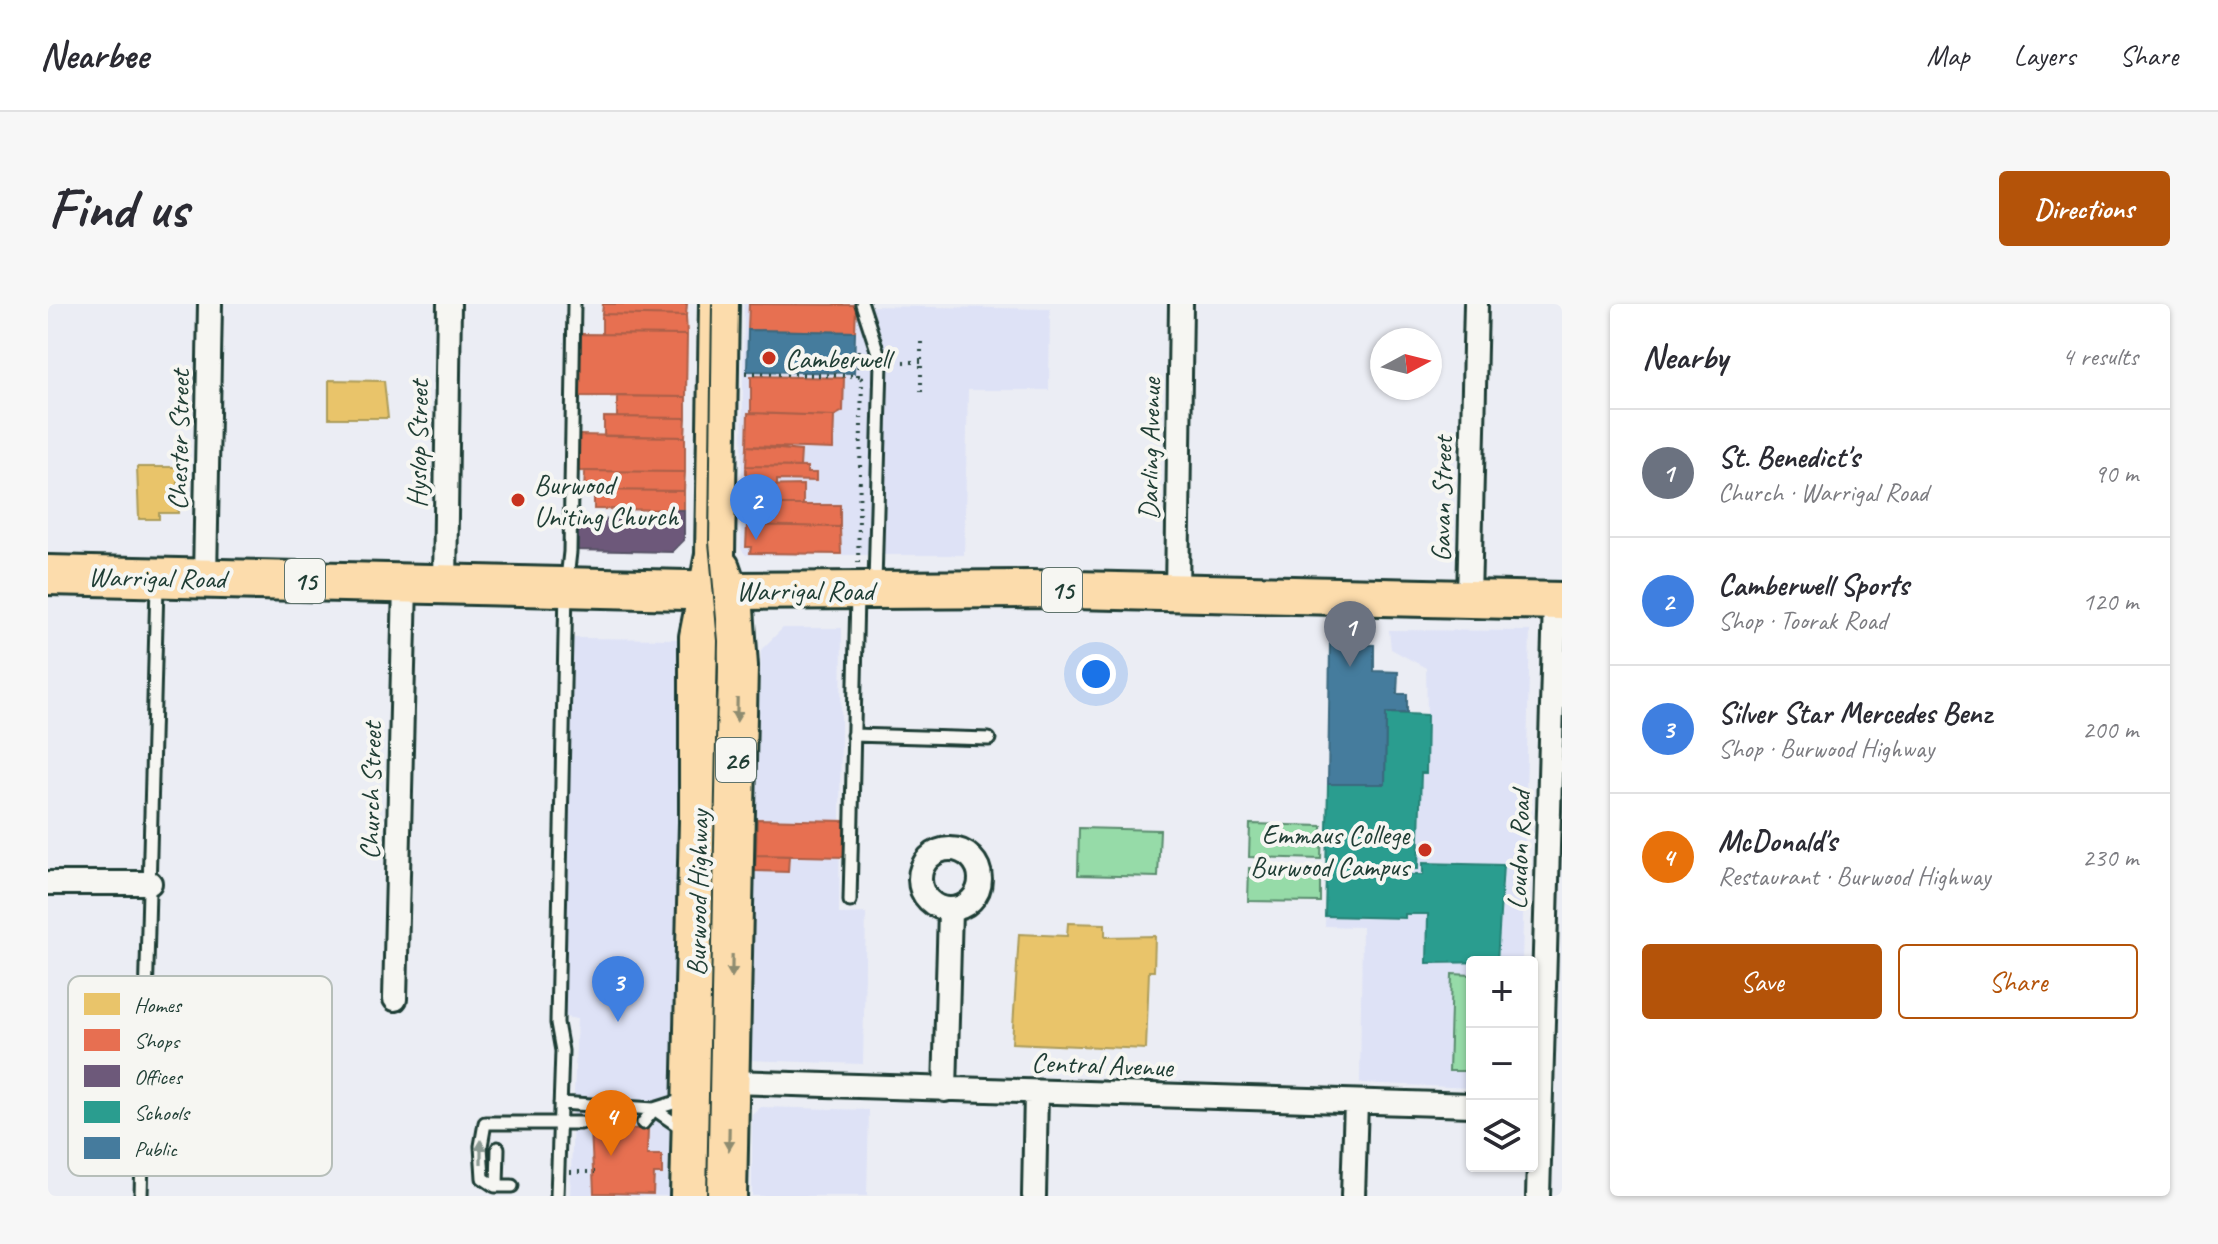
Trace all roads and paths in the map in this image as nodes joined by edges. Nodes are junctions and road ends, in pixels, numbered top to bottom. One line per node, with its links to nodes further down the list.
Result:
1 (210, 304): 15 (street, Chester Street)
2 (449, 304): 18 (street, Hyslop Street)
3 (574, 304): 19 (lane)
4 (719, 304): 10 (highway, 26)
5 (862, 304): 20 (lane)
6 (1181, 304): 21 (street, Darling Avenue)
7 (1476, 304): 22 (street, Gavan Street)
8 (921, 339): 12 (path)
9 (859, 345): 11 (path)
10 (718, 373): 11 (path); 16 (highway, 26)
11 (858, 376): 20 (path)
12 (921, 392)
13 (48, 575): 14 (highway, Warrigal Road / 15)
14 (157, 577): 15 (highway, Warrigal Road / 15); 27 (lane)
15 (205, 578): 17 (highway, Warrigal Road / 15)
16 (717, 578): 19 (highway, Warrigal Road / 15); 20 (main road, Warrigal Road / 15); 32 (highway, Burwood Highway / 26, one-way to 32); 38 (highway, Burwood Highway / 26)
17 (405, 584): 18 (highway, Warrigal Road / 15); 31 (street, Church Street)
18 (445, 585): 19 (highway, Warrigal Road / 15)
19 (566, 588): 37 (lane)
20 (866, 591): 21 (main road, Warrigal Road / 15); 24 (lane)
21 (1177, 594): 22 (main road, Warrigal Road / 15)
22 (1469, 599): 23 (main road, Warrigal Road / 15)
23 (1558, 601): 35 (street, Loudon Road)
24 (853, 735): 25 (lane); 28 (lane)
25 (989, 739)
26 (48, 883): 27 (street)
27 (150, 883): 30 (lane)
28 (850, 901)
29 (950, 910): 33 (street)
30 (147, 976)
31 (395, 999)
32 (729, 1082): 33 (street, Central Avenue); 38 (highway); 54 (highway, Burwood Highway / 26, one-way to 54)
33 (945, 1090): 34 (street, Central Avenue)
34 (1036, 1092): 36 (street, Central Avenue); 55 (street)
35 (1536, 1100)
36 (1356, 1102): 39 (street, Central Avenue); 56 (street)
37 (560, 1103): 40 (lane); 42 (lane)
38 (692, 1104): 40 (lane); 40 (lane); 53 (highway, Burwood Highway / 26)
39 (1466, 1105)
40 (654, 1109): 44 (lane)
41 (498, 1122): 42 (lane); 49 (lane); 49 (lane, one-way to 41)
42 (560, 1123): 43 (lane); 52 (lane)
43 (581, 1123)
44 (643, 1123)
45 (568, 1172): 46 (path)
46 (595, 1172)
47 (1537, 1172): 57 (street, Loudon Road)
48 (142, 1176): 51 (lane)
49 (497, 1186): 50 (lane)
50 (512, 1186)
51 (141, 1196)
52 (557, 1196)
53 (690, 1196)
54 (727, 1196)
55 (1034, 1196)
56 (1353, 1196)
57 (1538, 1196)

